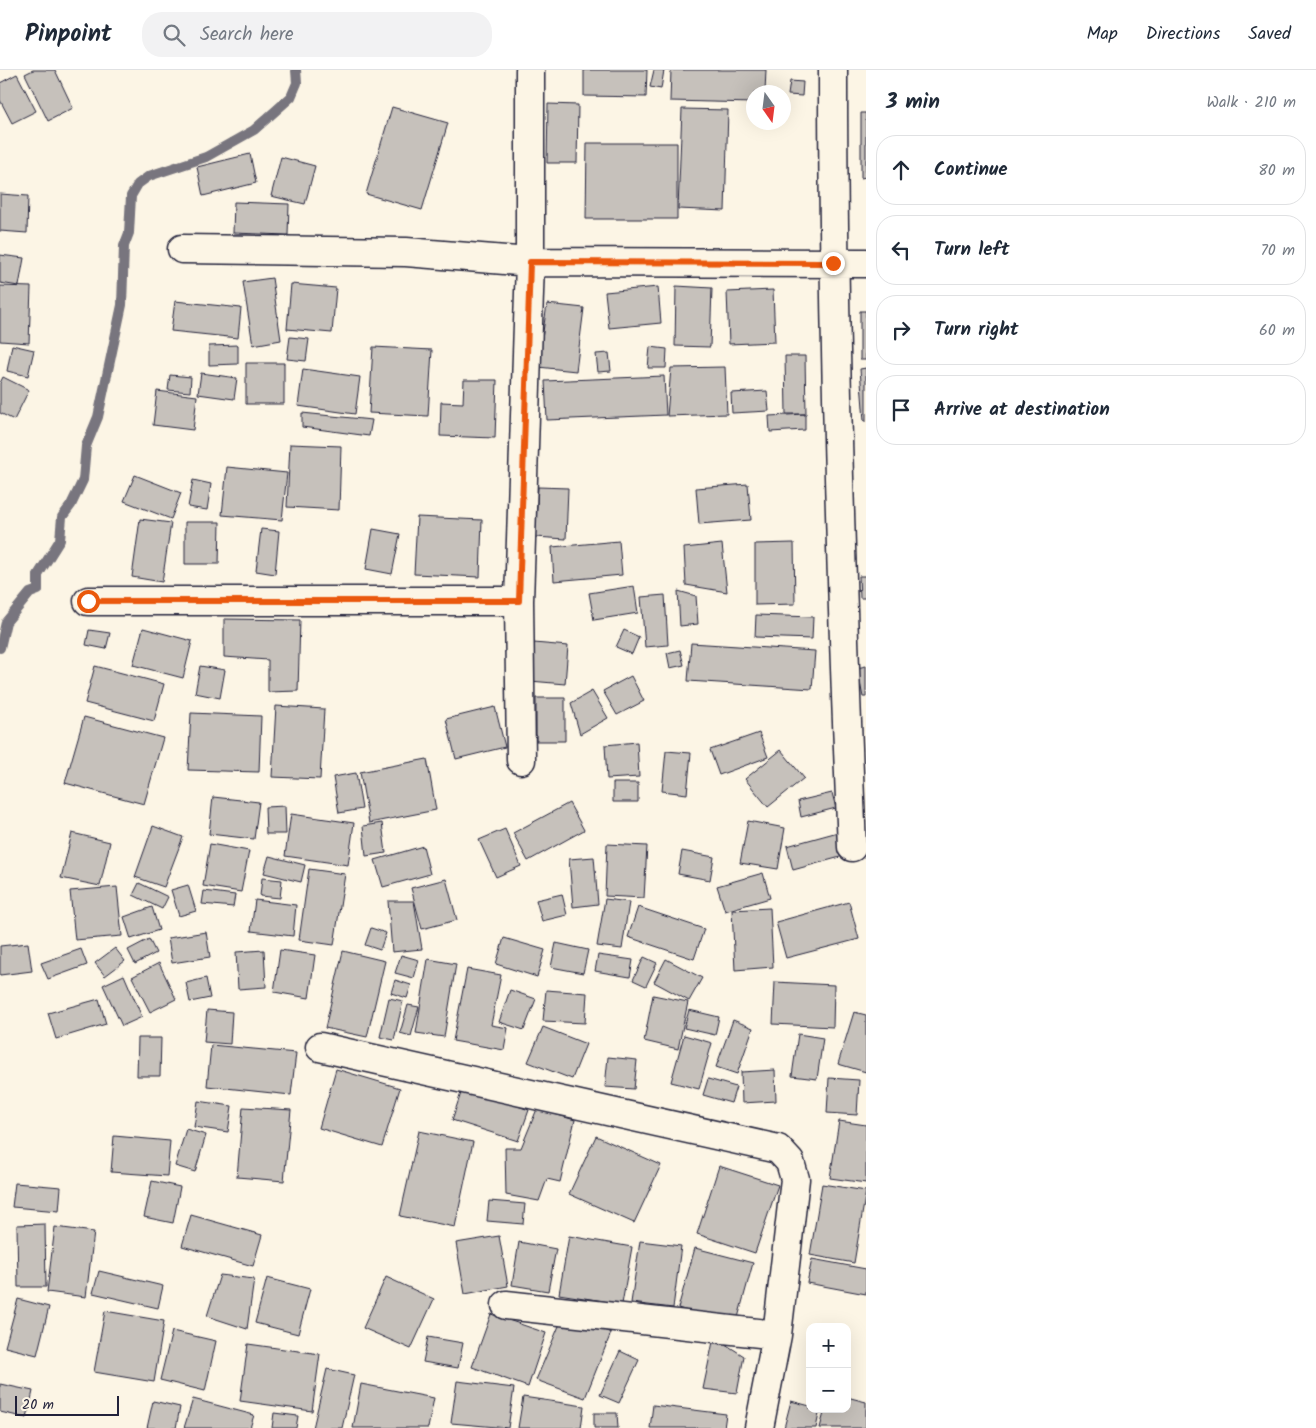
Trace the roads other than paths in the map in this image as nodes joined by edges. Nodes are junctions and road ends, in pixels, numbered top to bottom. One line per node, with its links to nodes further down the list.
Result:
1 (530, 70): 4 (street)
2 (833, 70): 5 (street)
3 (182, 249): 4 (street)
4 (530, 262): 5 (street); 8 (street)
5 (833, 263): 6 (street); 10 (street)
6 (866, 263)
7 (88, 601): 8 (street)
8 (519, 601): 9 (street)
9 (521, 760)
10 (852, 847)
11 (320, 1047): 13 (street)
12 (506, 1305): 13 (street)
13 (777, 1334): 14 (street)
14 (759, 1428)

